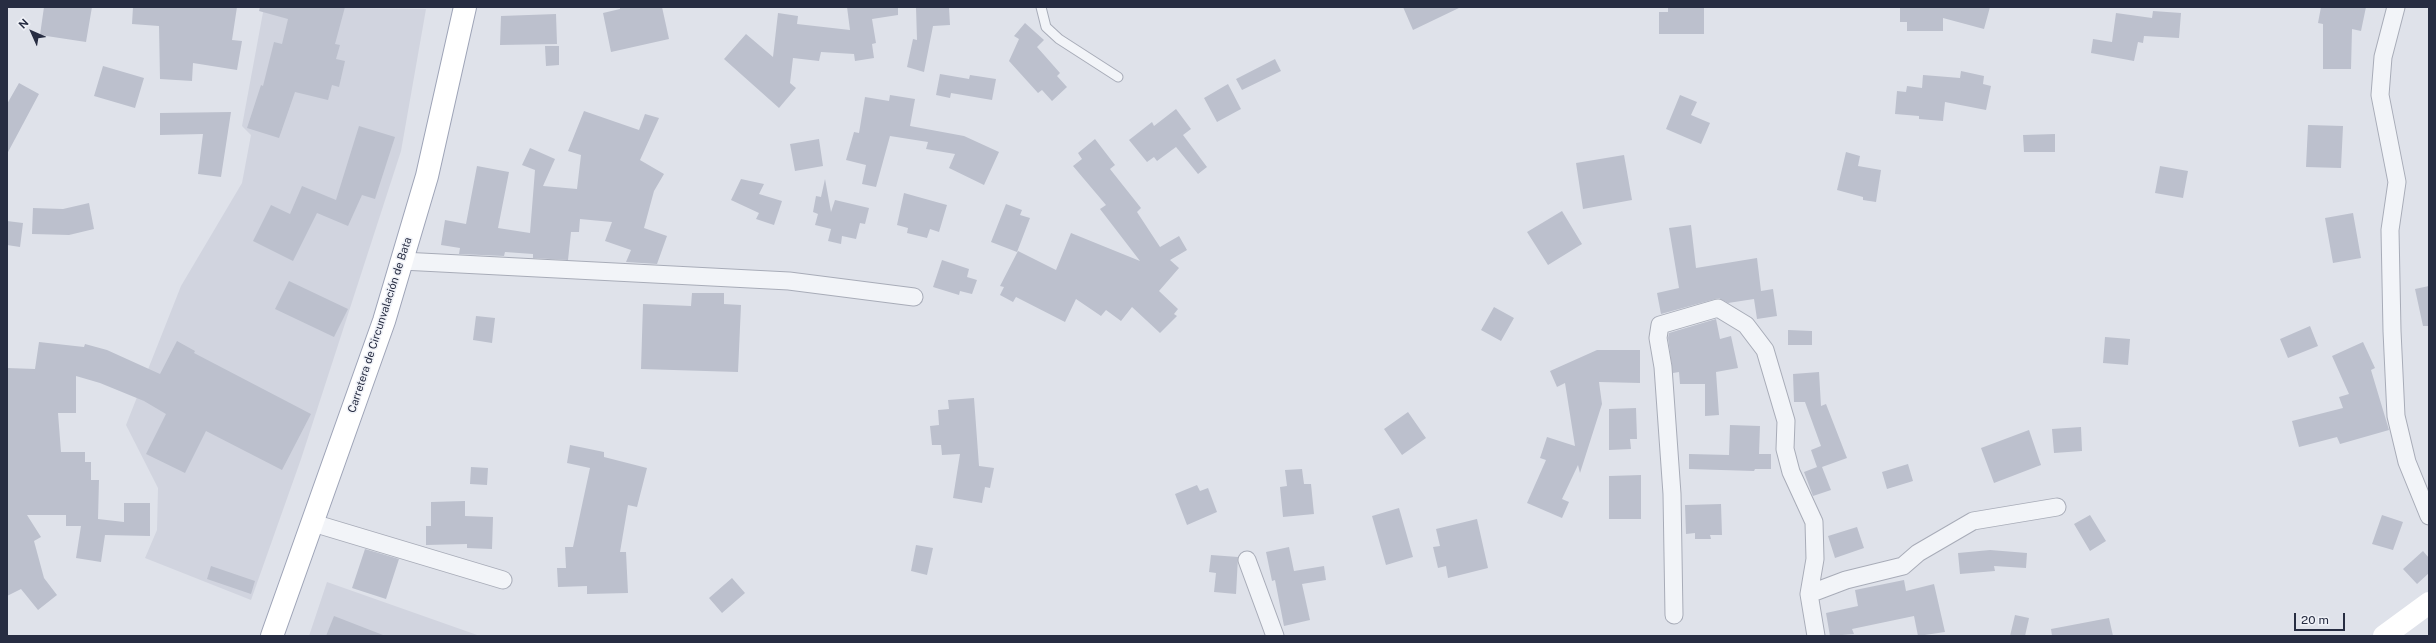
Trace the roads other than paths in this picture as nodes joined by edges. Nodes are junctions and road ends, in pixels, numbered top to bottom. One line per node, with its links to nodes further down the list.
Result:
1 (465, 7): 5 (main road, Carretera de Circunvalación de Bata)
2 (1041, 7): 4 (lane)
3 (2396, 7): 8 (street)
4 (1118, 77)
5 (402, 261): 6 (street); 9 (main road, Carretera de Circunvalación de Bata)
6 (914, 297)
7 (2057, 507): 12 (street)
8 (2429, 516)
9 (314, 523): 11 (street); 15 (main road, Carretera de Circunvalación de Bata)
10 (1247, 560): 16 (street)
11 (503, 580)
12 (1809, 594): 14 (street); 17 (street)
13 (2429, 603): 18 (main road)
14 (1674, 615)
15 (272, 636)
16 (1275, 636)
17 (1816, 636)
18 (2384, 636)

